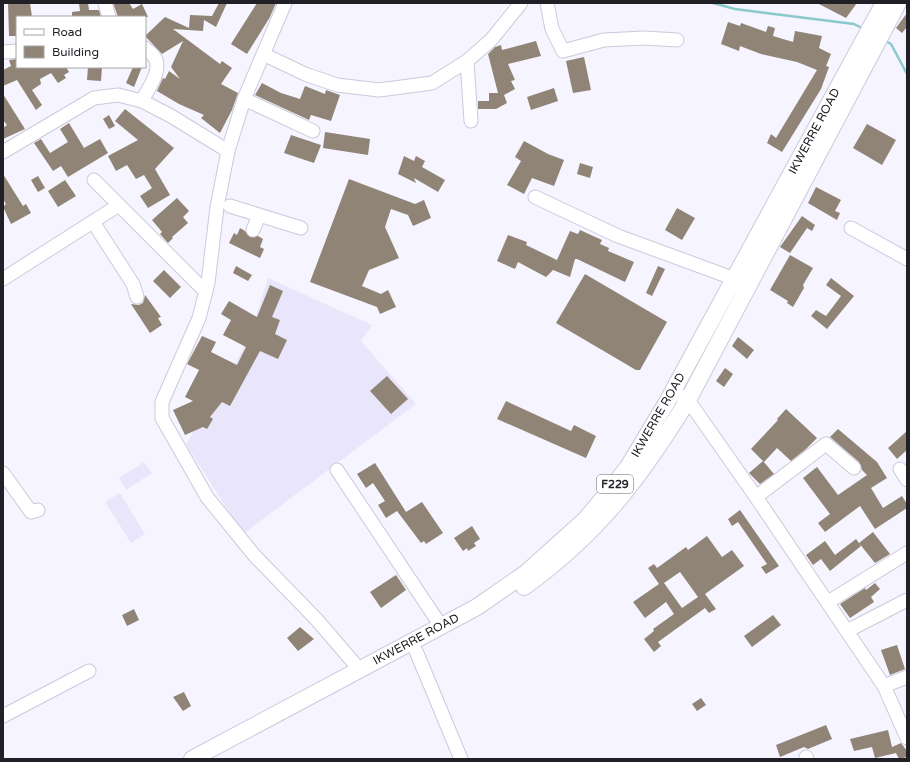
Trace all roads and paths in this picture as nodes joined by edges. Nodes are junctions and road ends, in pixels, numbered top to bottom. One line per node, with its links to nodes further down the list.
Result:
1 (105, 3): 7 (street)
2 (285, 3): 13 (street)
3 (521, 3): 14 (street)
4 (547, 3): 9 (street)
5 (884, 3): 8 (main road, IKWERRE ROAD / F229)
6 (898, 3): 8 (main road, IKWERRE ROAD / F229)
7 (109, 16)
8 (872, 36): 32 (main road, IKWERRE ROAD / F229); 36 (main road, F229)
9 (677, 40)
10 (146, 49): 16 (street)
11 (16, 51): 12 (street)
12 (3, 52)
13 (263, 54): 14 (street); 15 (street)
14 (466, 61): 17 (street)
15 (244, 99): 18 (street); 19 (street)
16 (142, 101): 19 (street); 20 (street)
17 (471, 121)
18 (313, 131)
19 (228, 151): 33 (street)
20 (3, 152)
21 (94, 180): 23 (street)
22 (535, 197): 32 (street)
23 (119, 205): 26 (street); 33 (street)
24 (230, 206): 25 (street)
25 (259, 215): 27 (street); 29 (street)
26 (93, 222): 31 (street); 34 (street)
27 (301, 228)
28 (851, 228): 30 (street)
29 (253, 230)
30 (907, 260)
31 (3, 279)
32 (735, 279): 35 (main road, IKWERRE ROAD / F229)
33 (206, 292): 48 (street)
34 (136, 297)
35 (673, 390): 36 (street); 45 (main road, IKWERRE ROAD / F229)
36 (688, 400): 40 (street); 47 (main road, F229)
37 (854, 468): 40 (street)
38 (337, 470): 45 (street)
39 (3, 474): 41 (street)
40 (756, 497): 44 (street)
41 (38, 510)
42 (907, 553): 44 (street)
43 (907, 600): 46 (street)
44 (828, 602): 46 (street)
45 (441, 626): 48 (main road, IKWERRE ROAD / F229)
46 (848, 631): 51 (street)
47 (416, 651): 55 (main road, F229); 56 (street)
48 (360, 670): 54 (main road, IKWERRE ROAD / F229)
49 (89, 671): 52 (street)
50 (907, 677): 51 (street)
51 (884, 686): 53 (street)
52 (3, 716)
53 (907, 738)
54 (192, 759)
55 (215, 759)
56 (461, 759)

